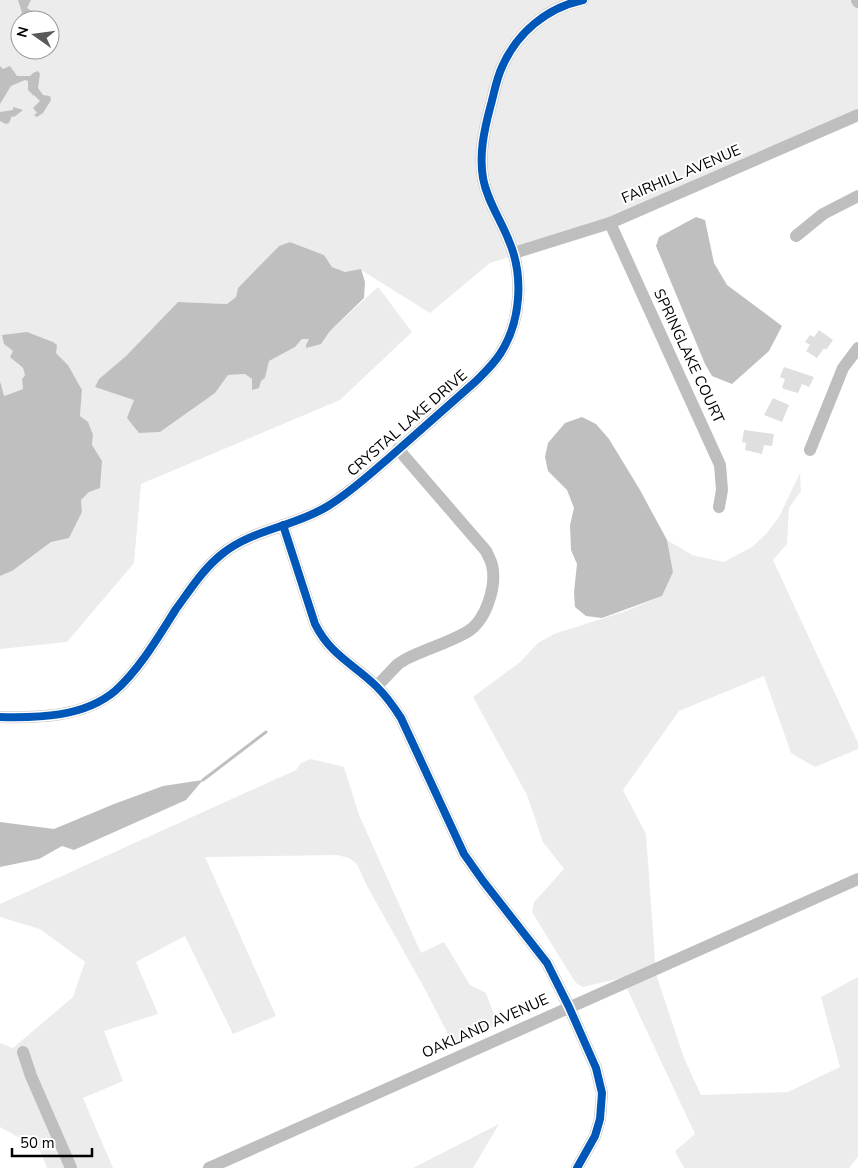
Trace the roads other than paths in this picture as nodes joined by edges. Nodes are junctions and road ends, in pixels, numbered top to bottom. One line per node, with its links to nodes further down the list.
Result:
1 (583, 0): 6 (street, CRYSTAL LAKE DRIVE)
2 (858, 115): 4 (street, FAIRHILL AVENUE)
3 (858, 196): 5 (street)
4 (610, 222): 6 (street, FAIRHILL AVENUE); 10 (street, SPRINGLAKE COURT)
5 (796, 236)
6 (514, 253): 8 (street, CRYSTAL LAKE DRIVE)
7 (858, 348): 9 (street)
8 (398, 449): 11 (street, CRYSTAL LAKE DRIVE); 12 (street)
9 (810, 450)
10 (719, 507)
11 (282, 525): 12 (street); 13 (street, CRYSTAL LAKE DRIVE)
12 (377, 686): 15 (street)
13 (0, 717)
14 (858, 879): 15 (street, OAKLAND AVENUE)
15 (569, 1007): 18 (street, OAKLAND AVENUE); 19 (street)
16 (23, 1052): 17 (street)
17 (71, 1168)
18 (209, 1168)
19 (577, 1168)

